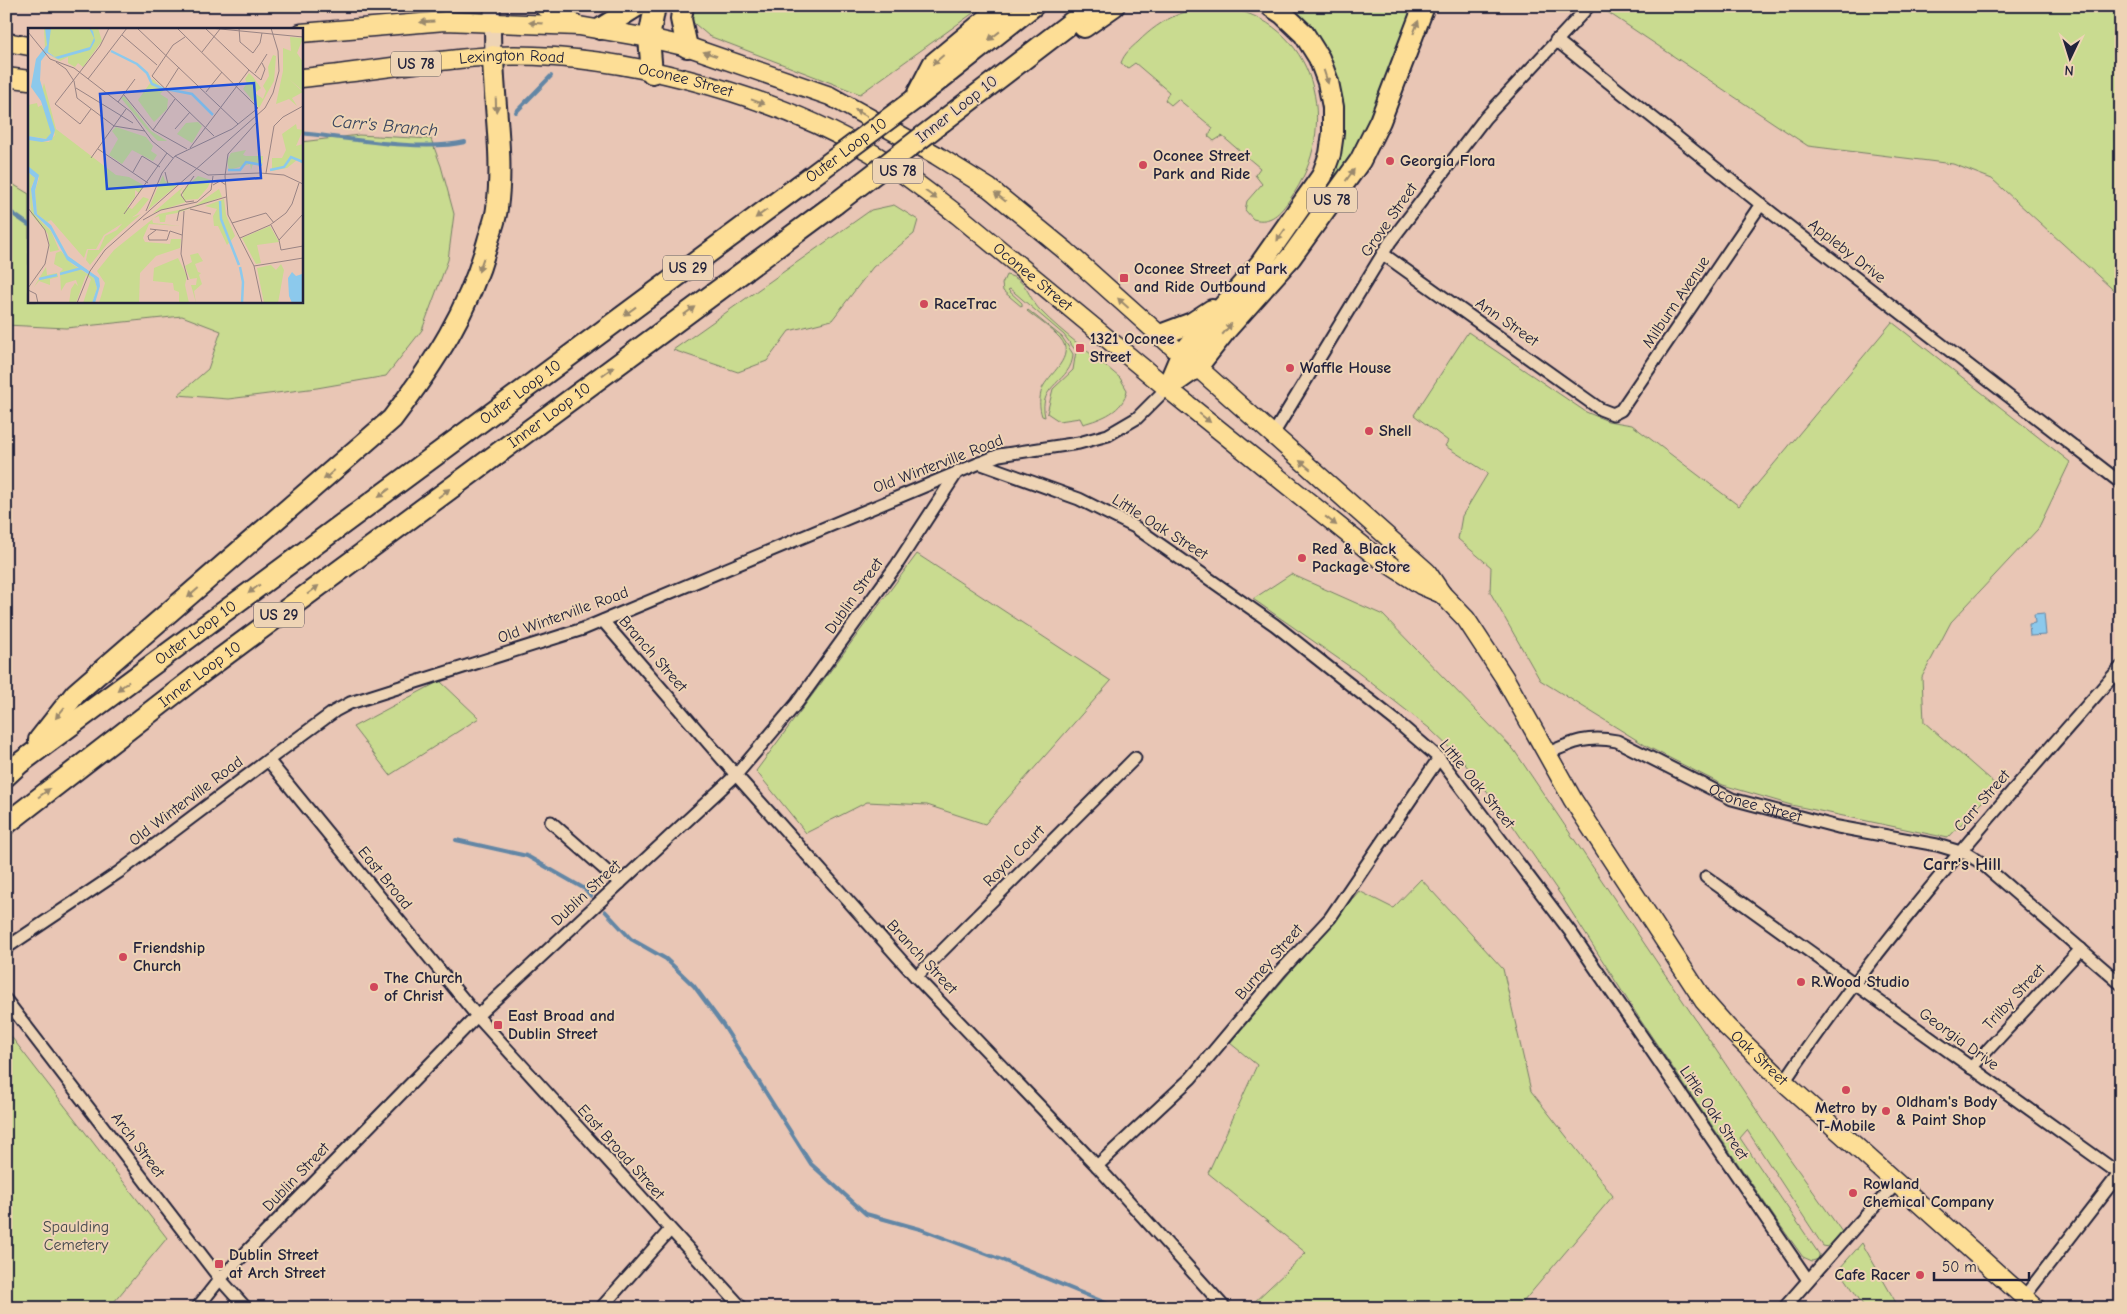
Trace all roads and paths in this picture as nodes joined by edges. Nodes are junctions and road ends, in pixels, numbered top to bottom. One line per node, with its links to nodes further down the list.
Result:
1 (543, 6): 13 (main road)
2 (637, 6): 14 (highway)
3 (655, 6): 16 (highway)
4 (683, 6): 21 (highway)
5 (1003, 6): 28 (highway, one-way to 28)
6 (1033, 6): 28 (highway, Outer Loop 10 / US 29, one-way to 28)
7 (1093, 6): 19 (highway, Inner Loop 10 / US 29)
8 (1114, 6): 19 (highway)
9 (1271, 6): 31 (highway, one-way to 31)
10 (1424, 6): 33 (highway, US 78, one-way to 10)
11 (1589, 6): 17 (street, Grove Street)
12 (493, 14): 13 (main road, one-way to 12); 15 (main road, one-way to 15); 22 (main road)
13 (579, 26): 14 (main road)
14 (600, 29): 16 (main road, Oconee Street)
15 (302, 32)
16 (650, 38): 21 (main road, Oconee Street); 24 (highway)
17 (1556, 40): 29 (street, Appleby Drive); 30 (street, Grove Street)
18 (6, 42): 20 (main road)
19 (1045, 42): 50 (highway, Inner Loop 10 / US 29, one-way to 19, bridge)
20 (28, 46)
21 (687, 47): 32 (main road, Oconee Street, one-way to 21)
22 (493, 56): 23 (main road, Lexington Road / US 78); 26 (main road, Lexington Road / US 78); 47 (highway, one-way to 47)
23 (575, 60): 24 (main road, Oconee Street / US 78)
24 (652, 73): 34 (main road, Oconee Street / US 78, one-way to 34)
25 (6, 77): 27 (main road)
26 (302, 78)
27 (28, 80)
28 (914, 99): 47 (highway, Outer Loop 10 / US 29, one-way to 47, bridge)
29 (1761, 204): 35 (street, Milburn Avenue); 39 (street, Appleby Drive)
30 (1383, 254): 35 (street, Ann Street); 36 (street, Grove Street)
31 (1229, 300): 32 (highway); 33 (highway)
32 (1160, 335): 33 (main road, Oconee Street)
33 (1189, 361): 34 (highway, US 78); 36 (main road, Oconee Street)
34 (1167, 388): 37 (street, Old Winterville Road); 40 (main road, Oconee Street, one-way to 40)
35 (1613, 414)
36 (1272, 436): 40 (main road, Oconee Street, one-way to 36)
37 (979, 463): 38 (street, Old Winterville Road); 45 (street, Little Oak Street)
38 (958, 471): 41 (street, Old Winterville Road); 48 (street, Dublin Street)
39 (2121, 484)
40 (1442, 594): 43 (main road, Oconee Street)
41 (603, 621): 46 (street, Old Winterville Road); 48 (street, Branch Street)
42 (2121, 667): 51 (street, Carr Street)
43 (1546, 754): 51 (street, Oconee Street); 62 (main road, Oak Street)
44 (1135, 758): 56 (street, Royal Court)
45 (1439, 758): 63 (street, Burney Street); 68 (street, Little Oak Street)
46 (268, 760): 54 (street, Old Winterville Road); 60 (street, East Broad)
47 (13, 769)
48 (736, 775): 53 (street, Dublin Street); 56 (street, Branch Street)
49 (551, 822): 53 (street)
50 (6, 824)
51 (1959, 852): 55 (street, Oconee Street); 57 (street, Carr Street)
52 (1706, 877): 57 (street, Georgia Drive)
53 (620, 883): 60 (street, Dublin Street)
54 (6, 948)
55 (2081, 949): 58 (street, Oconee Street); 61 (street, Trilby Street)
56 (916, 977): 63 (street, Branch Street)
57 (1855, 984): 61 (street, Georgia Drive); 62 (street, Carr Street)
58 (2121, 984)
59 (6, 1000): 67 (street, Arch Street)
60 (477, 1016): 66 (street, East Broad Street); 67 (street, Dublin Street)
61 (1971, 1068): 64 (street, Georgia Drive)
62 (1784, 1082): 65 (main road, Oak Street)
63 (1097, 1166): 74 (street, Branch Street)
64 (2120, 1175): 69 (street)
65 (1897, 1183): 68 (street); 69 (main road, Oak Street)
66 (670, 1230): 72 (street); 73 (street, East Broad Street)
67 (220, 1279): 70 (street, Dublin Street); 71 (street, Arch Street)
68 (1808, 1280): 75 (street)
69 (2030, 1302)
70 (197, 1308)
71 (246, 1308)
72 (601, 1308)
73 (742, 1308)
74 (1225, 1308)
75 (1784, 1308)

